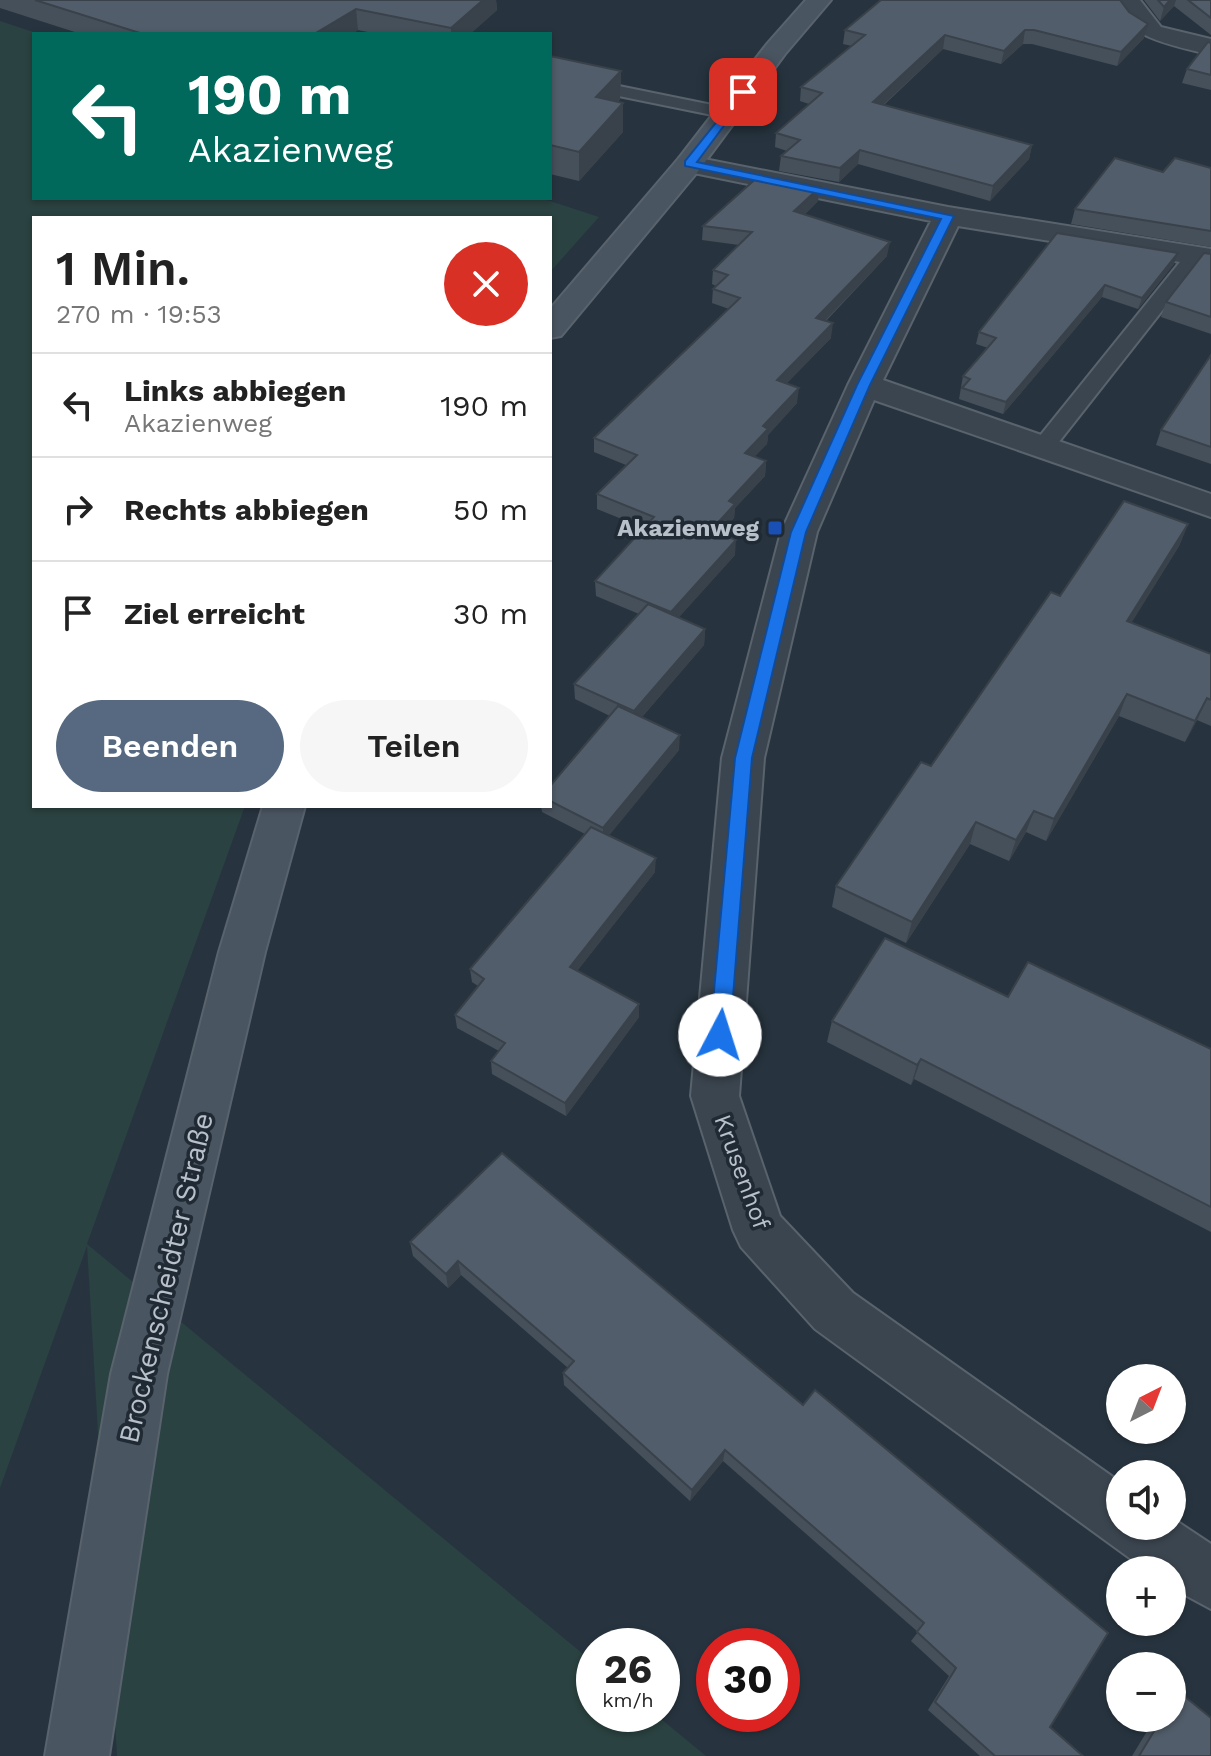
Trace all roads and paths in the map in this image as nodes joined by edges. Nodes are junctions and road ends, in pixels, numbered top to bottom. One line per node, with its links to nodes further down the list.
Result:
1 (819, 0): 5 (street)
2 (1128, 0): 3 (street)
3 (1211, 47)
4 (552, 77): 5 (lane)
5 (727, 113): 6 (street)
6 (689, 164): 7 (street); 9 (street)
7 (948, 216): 8 (street); 10 (street, Krusenhof)
8 (1203, 257): 11 (lane)
9 (552, 327)
10 (864, 385): 11 (street); 14 (street, Krusenhof)
11 (1043, 447): 12 (street)
12 (1211, 506)
13 (283, 808): 17 (street, Brockenscheidter Straße)
14 (1106, 1507)
15 (1154, 1540): 16 (street)
16 (1211, 1579)
17 (77, 1756)

